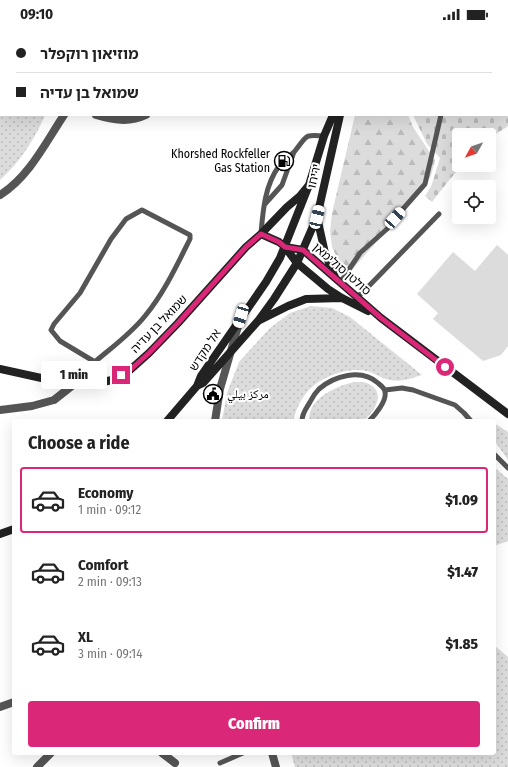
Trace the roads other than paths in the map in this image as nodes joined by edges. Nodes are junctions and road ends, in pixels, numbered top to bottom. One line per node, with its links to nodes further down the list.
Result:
1 (63, 116): 10 (street)
2 (100, 116): 3 (street)
3 (144, 116)
4 (333, 116): 7 (main road, יריחו)
5 (340, 116): 13 (main road, יריחו)
6 (441, 116): 18 (lane)
7 (324, 136): 8 (lane); 9 (main road, יריחו)
8 (294, 152): 11 (lane); 11 (lane)
9 (309, 185): 14 (main road, שמואל בן עדיה); 15 (main road, יריחו)
10 (0, 195)
11 (265, 204): 14 (lane)
12 (439, 214): 20 (lane)
13 (317, 217): 16 (main road, יריחו); 18 (main road)
14 (261, 234): 15 (main road); 26 (main road, שמואל בן עדיה)
15 (285, 247): 16 (main road, סולטן סולימאן); 17 (main road, סולטן סולימאן); 21 (main road, אל מקדש)
16 (303, 250): 17 (main road, יריחו); 18 (main road, סולטן סולימאן)
17 (297, 263): 19 (main road, סולטן סולימאן); 22 (main road, אל מקדש)
18 (338, 282): 20 (main road, סולטן סולימאן)
19 (342, 298): 20 (main road, סולטן סולימאן); 22 (main road)
20 (353, 300): 31 (main road, סולטן סולימאן)
21 (241, 316): 23 (street); 28 (main road, אל מקדש)
22 (258, 321): 23 (main road, אל מקדש)
23 (230, 352): 28 (main road, אל מקדש); 33 (street)
24 (95, 362): 24 (lane); 26 (lane)
25 (0, 369): 27 (main road, שמואל בן עדיה)
26 (86, 384): 27 (main road, שמואל בן עדיה)
27 (73, 385): 30 (street)
28 (197, 386): 32 (main road, אל מקדש)
29 (385, 390): 34 (lane); 35 (lane); 36 (lane)
30 (0, 410)
31 (508, 414)
32 (169, 419)
33 (215, 419)
34 (302, 419)
35 (372, 419)
36 (469, 419)
37 (496, 456): 38 (lane)
38 (508, 468)
39 (12, 529): 40 (main road)
40 (0, 534)
41 (12, 703): 42 (street)
42 (0, 707)
43 (49, 755): 49 (street)
44 (165, 755): 47 (street)
45 (238, 755): 48 (lane)
46 (273, 755): 50 (street)
47 (175, 763)
48 (220, 763)
49 (37, 767)
50 (276, 767)

